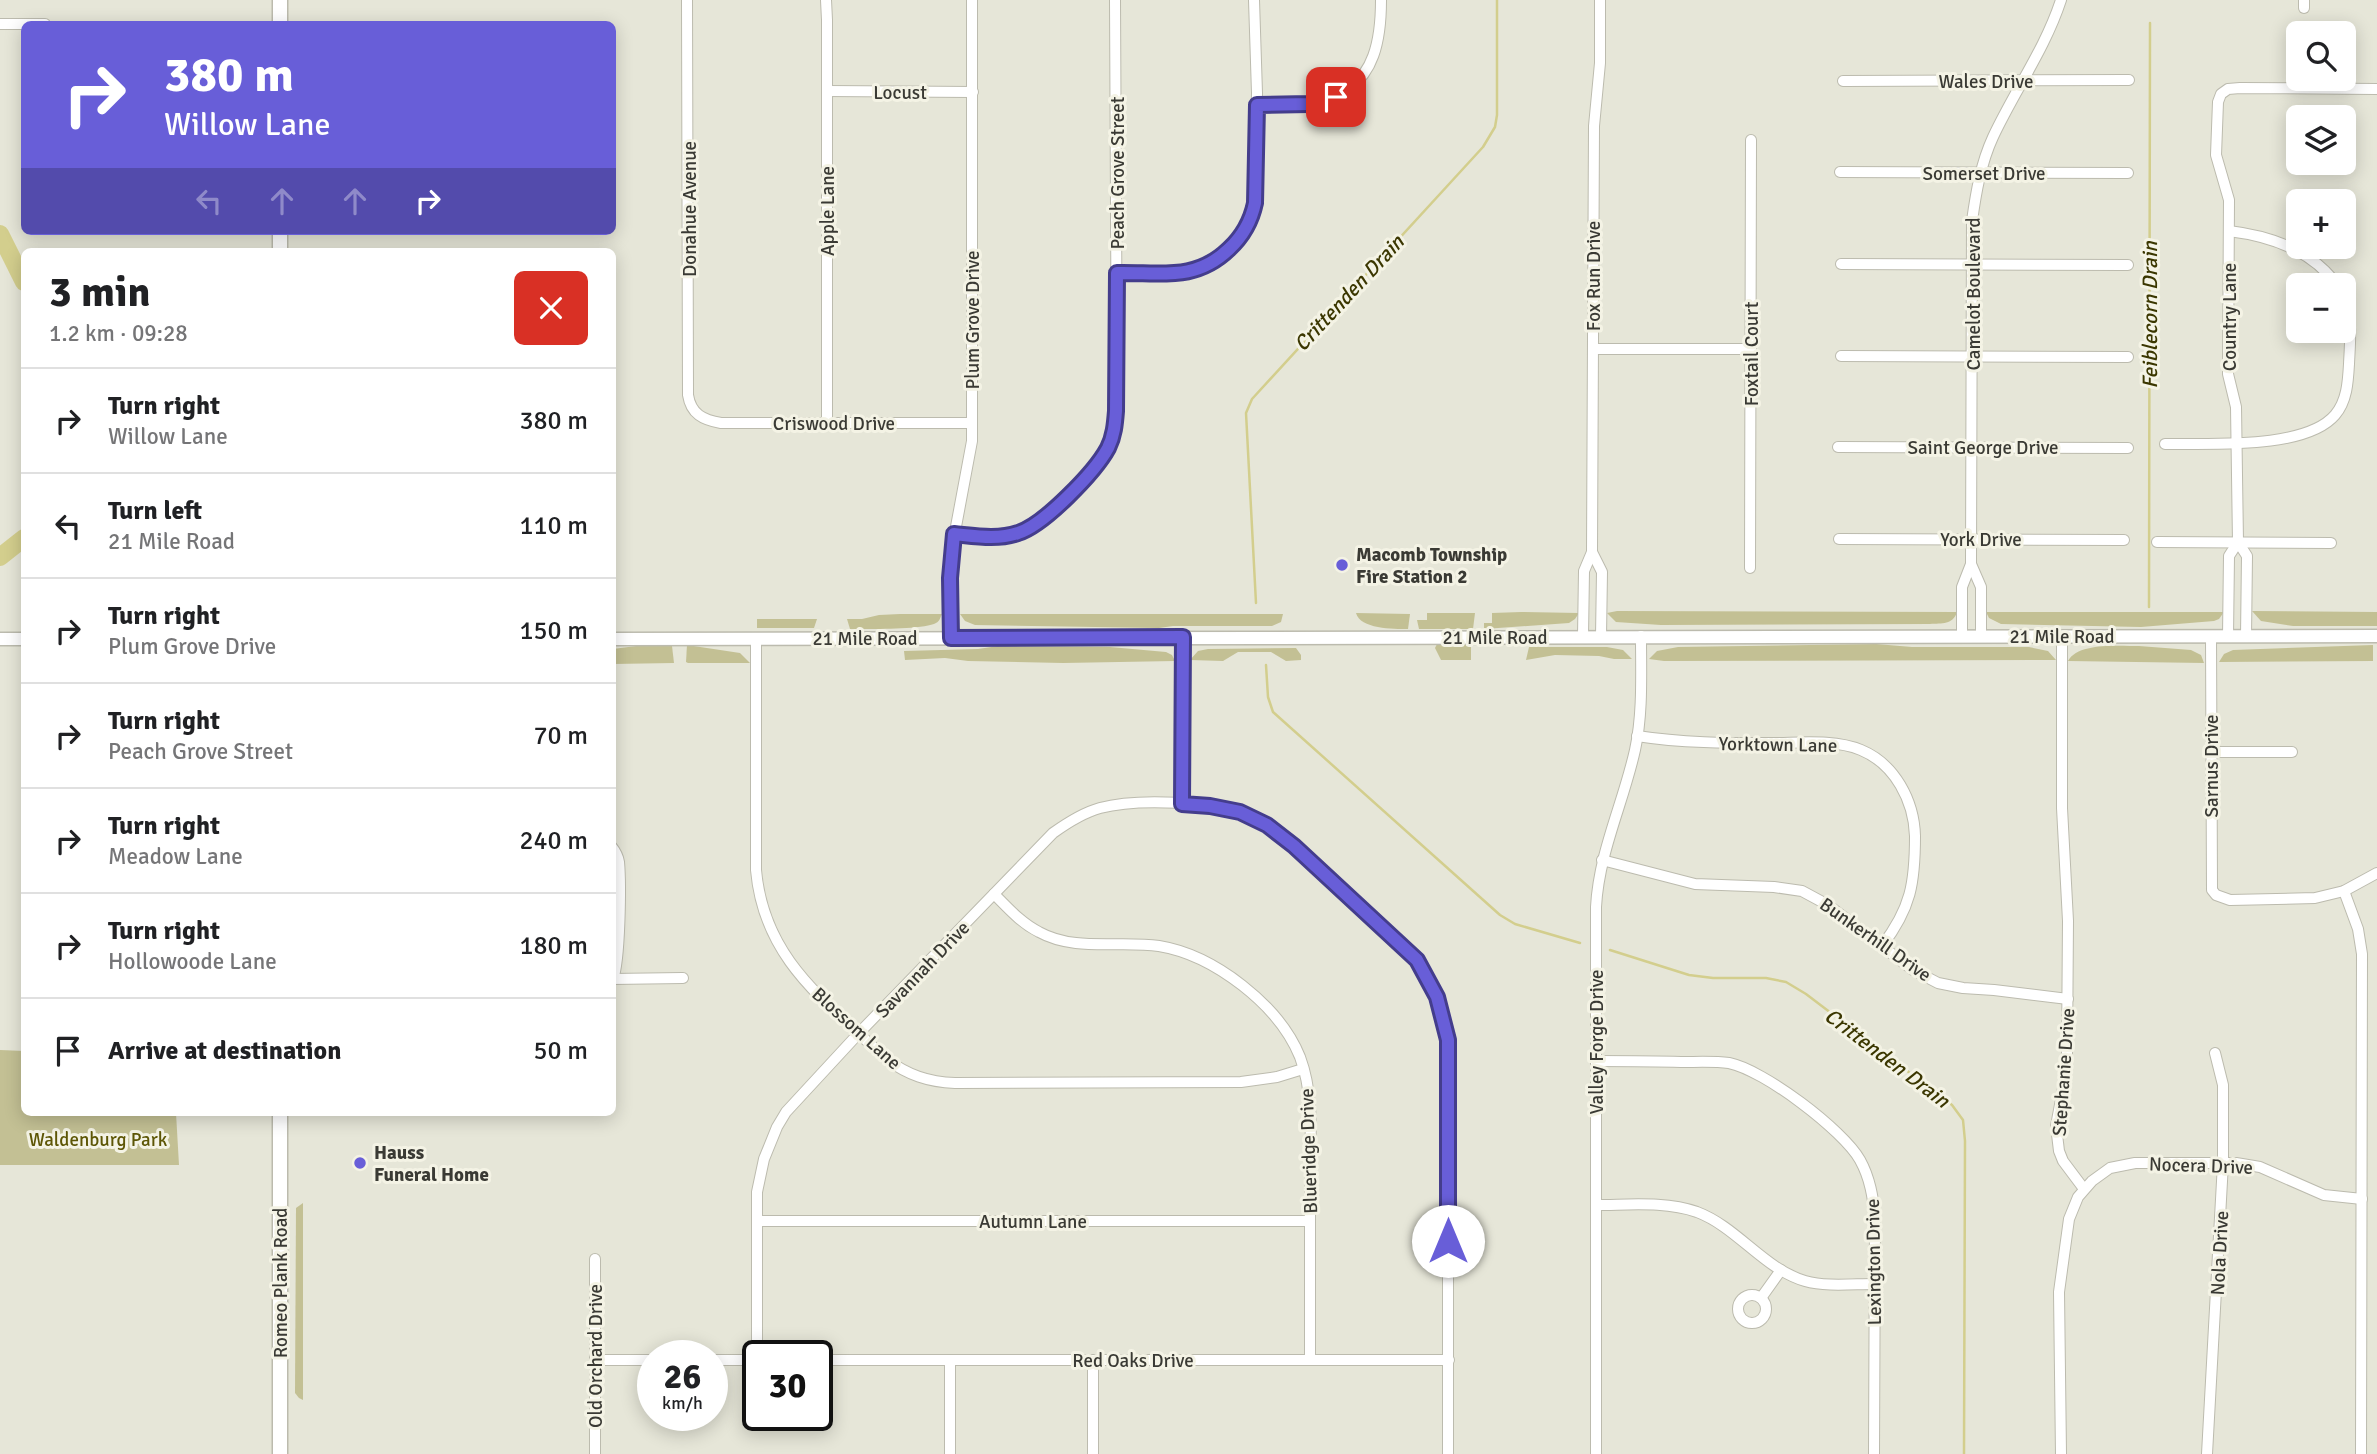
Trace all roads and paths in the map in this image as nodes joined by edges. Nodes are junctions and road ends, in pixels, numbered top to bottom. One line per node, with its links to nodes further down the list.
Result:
1 (280, 0): 10 (main road)
2 (687, 0): 36 (street, Donahue Avenue)
3 (825, 0): 17 (street, Apple Lane)
4 (972, 0): 18 (street, Plum Grove Drive)
5 (1115, 0): 28 (street, Peach Grove Street)
6 (1254, 0): 19 (street)
7 (1381, 0): 19 (street)
8 (1600, 0): 31 (street, Fox Run Drive)
9 (2061, 0): 15 (street, Camelot Boulevard)
10 (280, 21)
11 (0, 24): 12 (street)
12 (21, 24)
13 (2129, 80): 15 (street, Wales Drive)
14 (1843, 81): 15 (street, Wales Drive)
15 (2023, 82): 22 (street, Camelot Boulevard)
16 (2377, 89): 24 (street, Country Lane)
17 (827, 92): 18 (street, Locust); 37 (street, Apple Lane)
18 (973, 92): 38 (street, Plum Grove Drive)
19 (1257, 105): 28 (street)
20 (1751, 140): 32 (street, Foxtail Court)
21 (1840, 172): 22 (street, Somerset Drive)
22 (1981, 173): 23 (street, Somerset Drive); 26 (street, Camelot Boulevard)
23 (2128, 173)
24 (2229, 231): 29 (street); 39 (street, Country Lane)
25 (1840, 264): 26 (street)
26 (1972, 264): 27 (street); 34 (street, Camelot Boulevard)
27 (2128, 265)
28 (1117, 273): 44 (street, Peach Grove Street)
29 (2325, 273)
30 (2350, 343): 39 (street)
31 (1593, 349): 32 (street); 51 (street, Fox Run Drive)
32 (1751, 349): 53 (street, Foxtail Court)
33 (1841, 356): 34 (street)
34 (1973, 356): 35 (street); 42 (street, Camelot Boulevard)
35 (2128, 357)
36 (698, 415): 37 (street, Criswood Drive)
37 (827, 423): 38 (street, Criswood Drive)
38 (972, 423): 44 (street, Plum Grove Drive)
39 (2236, 443): 40 (street); 49 (street, Country Lane)
40 (2165, 444)
41 (1838, 447): 42 (street, Saint George Drive)
42 (1972, 447): 43 (street, Saint George Drive); 46 (street, Camelot Boulevard)
43 (2128, 449)
44 (954, 534): 67 (street, Plum Grove Drive)
45 (1839, 539): 46 (street, York Drive)
46 (1972, 539): 47 (street, York Drive); 52 (street, Camelot Boulevard)
47 (2124, 540)
48 (2157, 542): 49 (street)
49 (2238, 542): 50 (street); 54 (street, Country Lane); 55 (street, Country Lane)
50 (2331, 543)
51 (1592, 552): 56 (street, Fox Run Drive); 57 (street, Fox Run Drive)
52 (1972, 564): 59 (street, Camelot Boulevard); 60 (street, Camelot Boulevard)
53 (1750, 568)
54 (2229, 584): 55 (street); 63 (street, Country Lane)
55 (2246, 584): 64 (street, Country Lane)
56 (1583, 636): 57 (street, 21 Mile Road); 66 (street, 21 Mile Road)
57 (1601, 636): 58 (street, 21 Mile Road)
58 (1641, 636): 59 (street, 21 Mile Road); 72 (street, Valley Forge Drive)
59 (1962, 636): 60 (street, 21 Mile Road)
60 (1981, 636): 61 (street, 21 Mile Road)
61 (2062, 636): 62 (street, 21 Mile Road); 85 (street, Stephanie Drive)
62 (2211, 636): 63 (street, 21 Mile Road); 73 (street, Sarnus Drive)
63 (2228, 636): 64 (street, 21 Mile Road)
64 (2246, 636): 65 (street, 21 Mile Road)
65 (2377, 636)
66 (1183, 637): 67 (street, 21 Mile Road); 75 (street)
67 (951, 638): 71 (street, 21 Mile Road)
68 (0, 639): 69 (street)
69 (21, 639)
70 (616, 639): 71 (street, 21 Mile Road)
71 (757, 639): 86 (street, Blossom Lane)
72 (1637, 736): 77 (street, Valley Forge Drive); 81 (street, Yorktown Lane)
73 (2211, 752): 74 (street); 79 (street, Sarnus Drive)
74 (2292, 752)
75 (1182, 804): 80 (street, Savannah Drive); 108 (street, Savannah Drive)
76 (616, 856): 82 (street)
77 (1602, 860): 81 (street, Bunkerhill Drive); 88 (street, Valley Forge Drive)
78 (2377, 873): 79 (street)
79 (2344, 891): 93 (street)
80 (994, 894): 86 (street, Savannah Drive); 89 (street, Blueridge Drive)
81 (1882, 946): 85 (street, Bunkerhill Drive)
82 (616, 969)
83 (683, 978): 84 (street)
84 (616, 979)
85 (2068, 999): 92 (street, Stephanie Drive)
86 (859, 1033): 89 (street, Blossom Lane); 95 (street, Savannah Drive)
87 (2215, 1053): 91 (street, Nola Drive)
88 (1596, 1061): 94 (street, Valley Forge Drive); 99 (street, Lexington Drive)
89 (1303, 1069): 96 (street, Blueridge Drive)
90 (280, 1116): 109 (main road, Romeo Plank Road)
91 (2223, 1163): 92 (street, Nocera Drive); 93 (street, Nocera Drive); 117 (street, Nola Drive)
92 (2084, 1189): 116 (street)
93 (2362, 1199): 118 (street)
94 (1596, 1205): 98 (street); 114 (street, Valley Forge Drive)
95 (757, 1221): 96 (street, Autumn Lane); 101 (street, Savannah Drive)
96 (1310, 1221): 102 (street, Blueridge Drive)
97 (595, 1259): 103 (street, Old Orchard Drive)
98 (1781, 1270): 99 (street); 100 (street)
99 (1874, 1284): 115 (street, Lexington Drive)
100 (1760, 1298)
101 (758, 1340)
102 (1310, 1359): 107 (street, Red Oaks Drive); 108 (street, Red Oaks Drive)
103 (595, 1360): 104 (street); 110 (street, Old Orchard Drive)
104 (637, 1360)
105 (833, 1360): 106 (street, Red Oaks Drive)
106 (950, 1360): 107 (street, Red Oaks Drive); 111 (street)
107 (1093, 1360): 112 (street)
108 (1448, 1360): 113 (street, Savannah Drive)
109 (280, 1454)
110 (595, 1454)
111 (950, 1454)
112 (1093, 1454)
113 (1448, 1454)
114 (1596, 1454)
115 (1874, 1454)
116 (2061, 1454)
117 (2207, 1454)
118 (2361, 1454)

